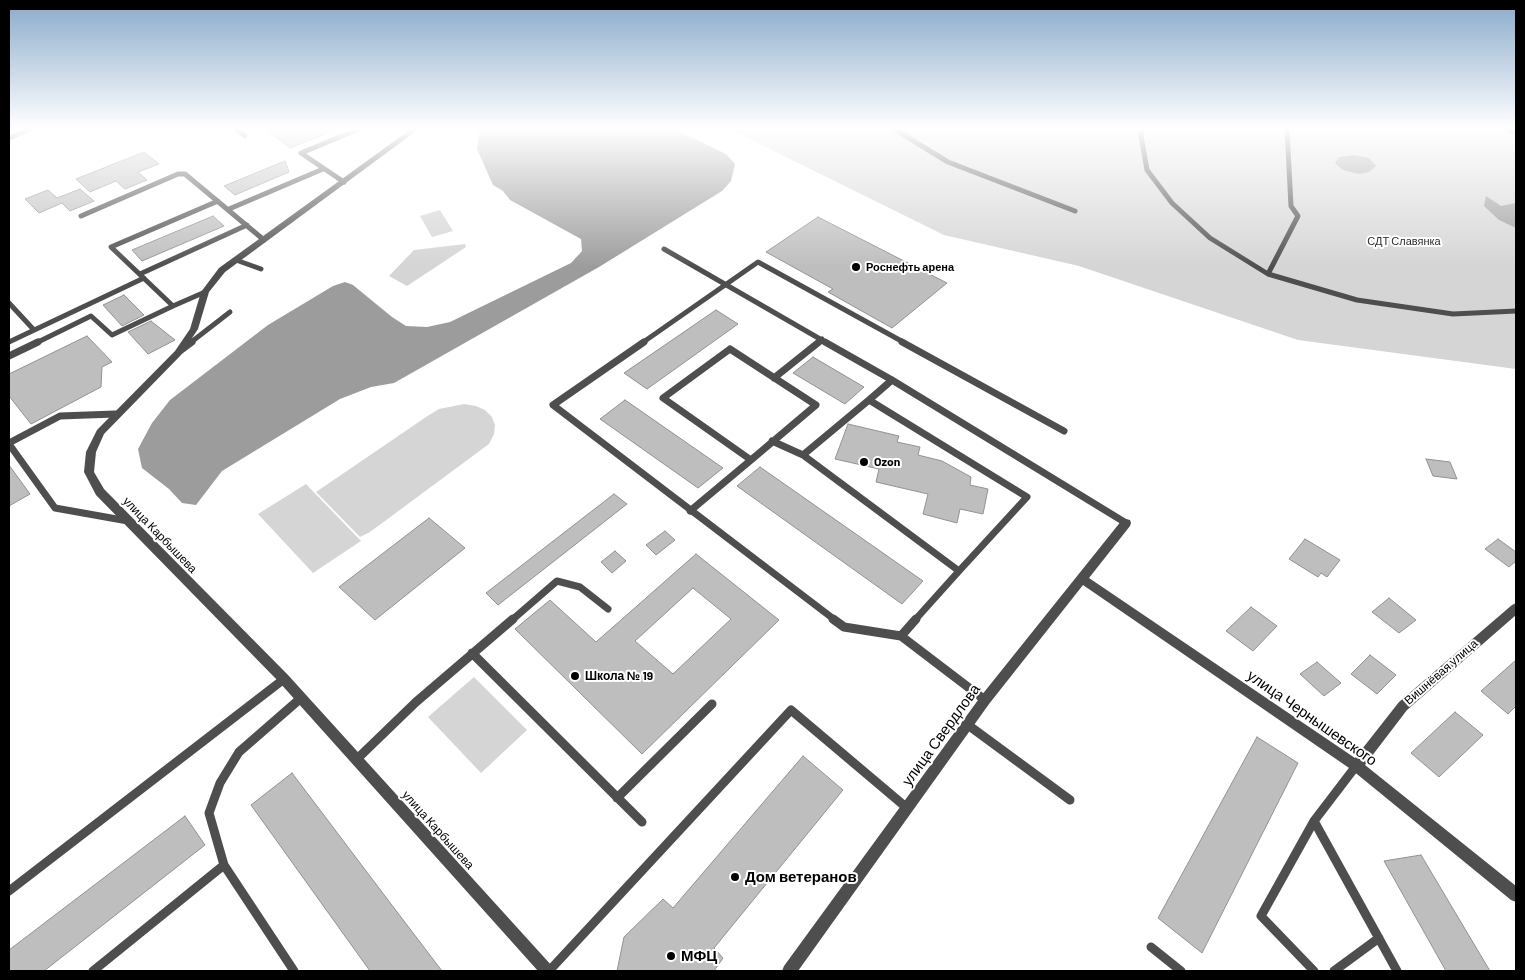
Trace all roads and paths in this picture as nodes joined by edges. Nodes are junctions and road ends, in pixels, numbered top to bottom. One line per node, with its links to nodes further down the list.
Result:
1 (176, 175): 13 (lane)
2 (186, 175): 10 (lane)
3 (308, 175): 11 (lane)
4 (333, 175): 9 (lane)
5 (354, 175): 9 (street, улица Карбышева)
6 (981, 175): 12 (lane)
7 (1150, 175): 19 (lane)
8 (1289, 175): 19 (lane)
9 (344, 182): 15 (street, улица Карбышева)
10 (218, 201): 11 (lane); 20 (lane)
11 (229, 209): 14 (lane)
12 (1075, 211)
13 (81, 216)
14 (247, 225): 15 (lane); 20 (lane)
15 (264, 240): 17 (street, улица Карбышева)
16 (664, 249): 21 (lane)
17 (236, 260): 18 (lane); 22 (street, улица Карбышева)
18 (262, 269)
19 (1268, 274): 25 (lane)
20 (142, 276): 24 (lane); 27 (lane)
21 (726, 284): 28 (lane); 36 (lane); 41 (lane)
22 (205, 292): 24 (lane); 30 (street, улица Карбышева)
23 (9, 303): 27 (lane)
24 (172, 306): 31 (lane)
25 (1516, 311)
26 (230, 312): 30 (lane)
27 (34, 330): 29 (lane)
28 (822, 339): 32 (lane); 33 (lane)
29 (9, 342)
30 (178, 353): 35 (street, улица Карбышева)
31 (9, 356)
32 (774, 378): 37 (lane); 40 (lane)
33 (892, 380): 34 (lane); 43 (lane)
34 (869, 400): 39 (lane); 44 (lane)
35 (115, 414): 38 (lane); 42 (street, улица Карбышева)
36 (1064, 431)
37 (772, 441): 39 (lane); 40 (lane)
38 (9, 443): 42 (lane)
39 (803, 455): 44 (lane)
40 (751, 460): 41 (lane)
41 (690, 511): 48 (lane)
42 (128, 521): 50 (street, улица Карбышева)
43 (1126, 523): 45 (street, улица Свердлова)
44 (959, 572): 48 (lane)
45 (1082, 579): 52 (street, улица Свердлова); 56 (street, улица Чернышевского)
46 (1516, 608): 56 (street, Вишнёвая улица)
47 (608, 609): 49 (lane)
48 (902, 636): 52 (lane)
49 (472, 653): 55 (lane); 57 (lane)
50 (284, 679): 51 (street, улица Карбышева); 63 (lane)
51 (301, 698): 55 (street, улица Карбышева); 62 (lane)
52 (986, 700): 54 (street, улица Свердлова)
53 (712, 704): 57 (lane)
54 (968, 725): 58 (lane); 59 (street, улица Свердлова)
55 (357, 759): 69 (street, улица Карбышева)
56 (1356, 766): 61 (lane); 64 (street, улица Чернышевского)
57 (617, 798): 60 (lane)
58 (1070, 800)
59 (907, 808): 69 (lane); 70 (street, улица Свердлова)
60 (642, 822)
61 (1314, 822): 65 (lane); 72 (lane)
62 (224, 865): 67 (lane); 68 (lane)
63 (9, 891)
64 (1516, 895)
65 (1379, 938): 73 (lane); 74 (lane)
66 (1151, 947): 71 (lane)
67 (93, 971)
68 (294, 971)
69 (548, 971)
70 (789, 971)
71 (1181, 971)
72 (1314, 971)
73 (1334, 971)
74 (1397, 971)

